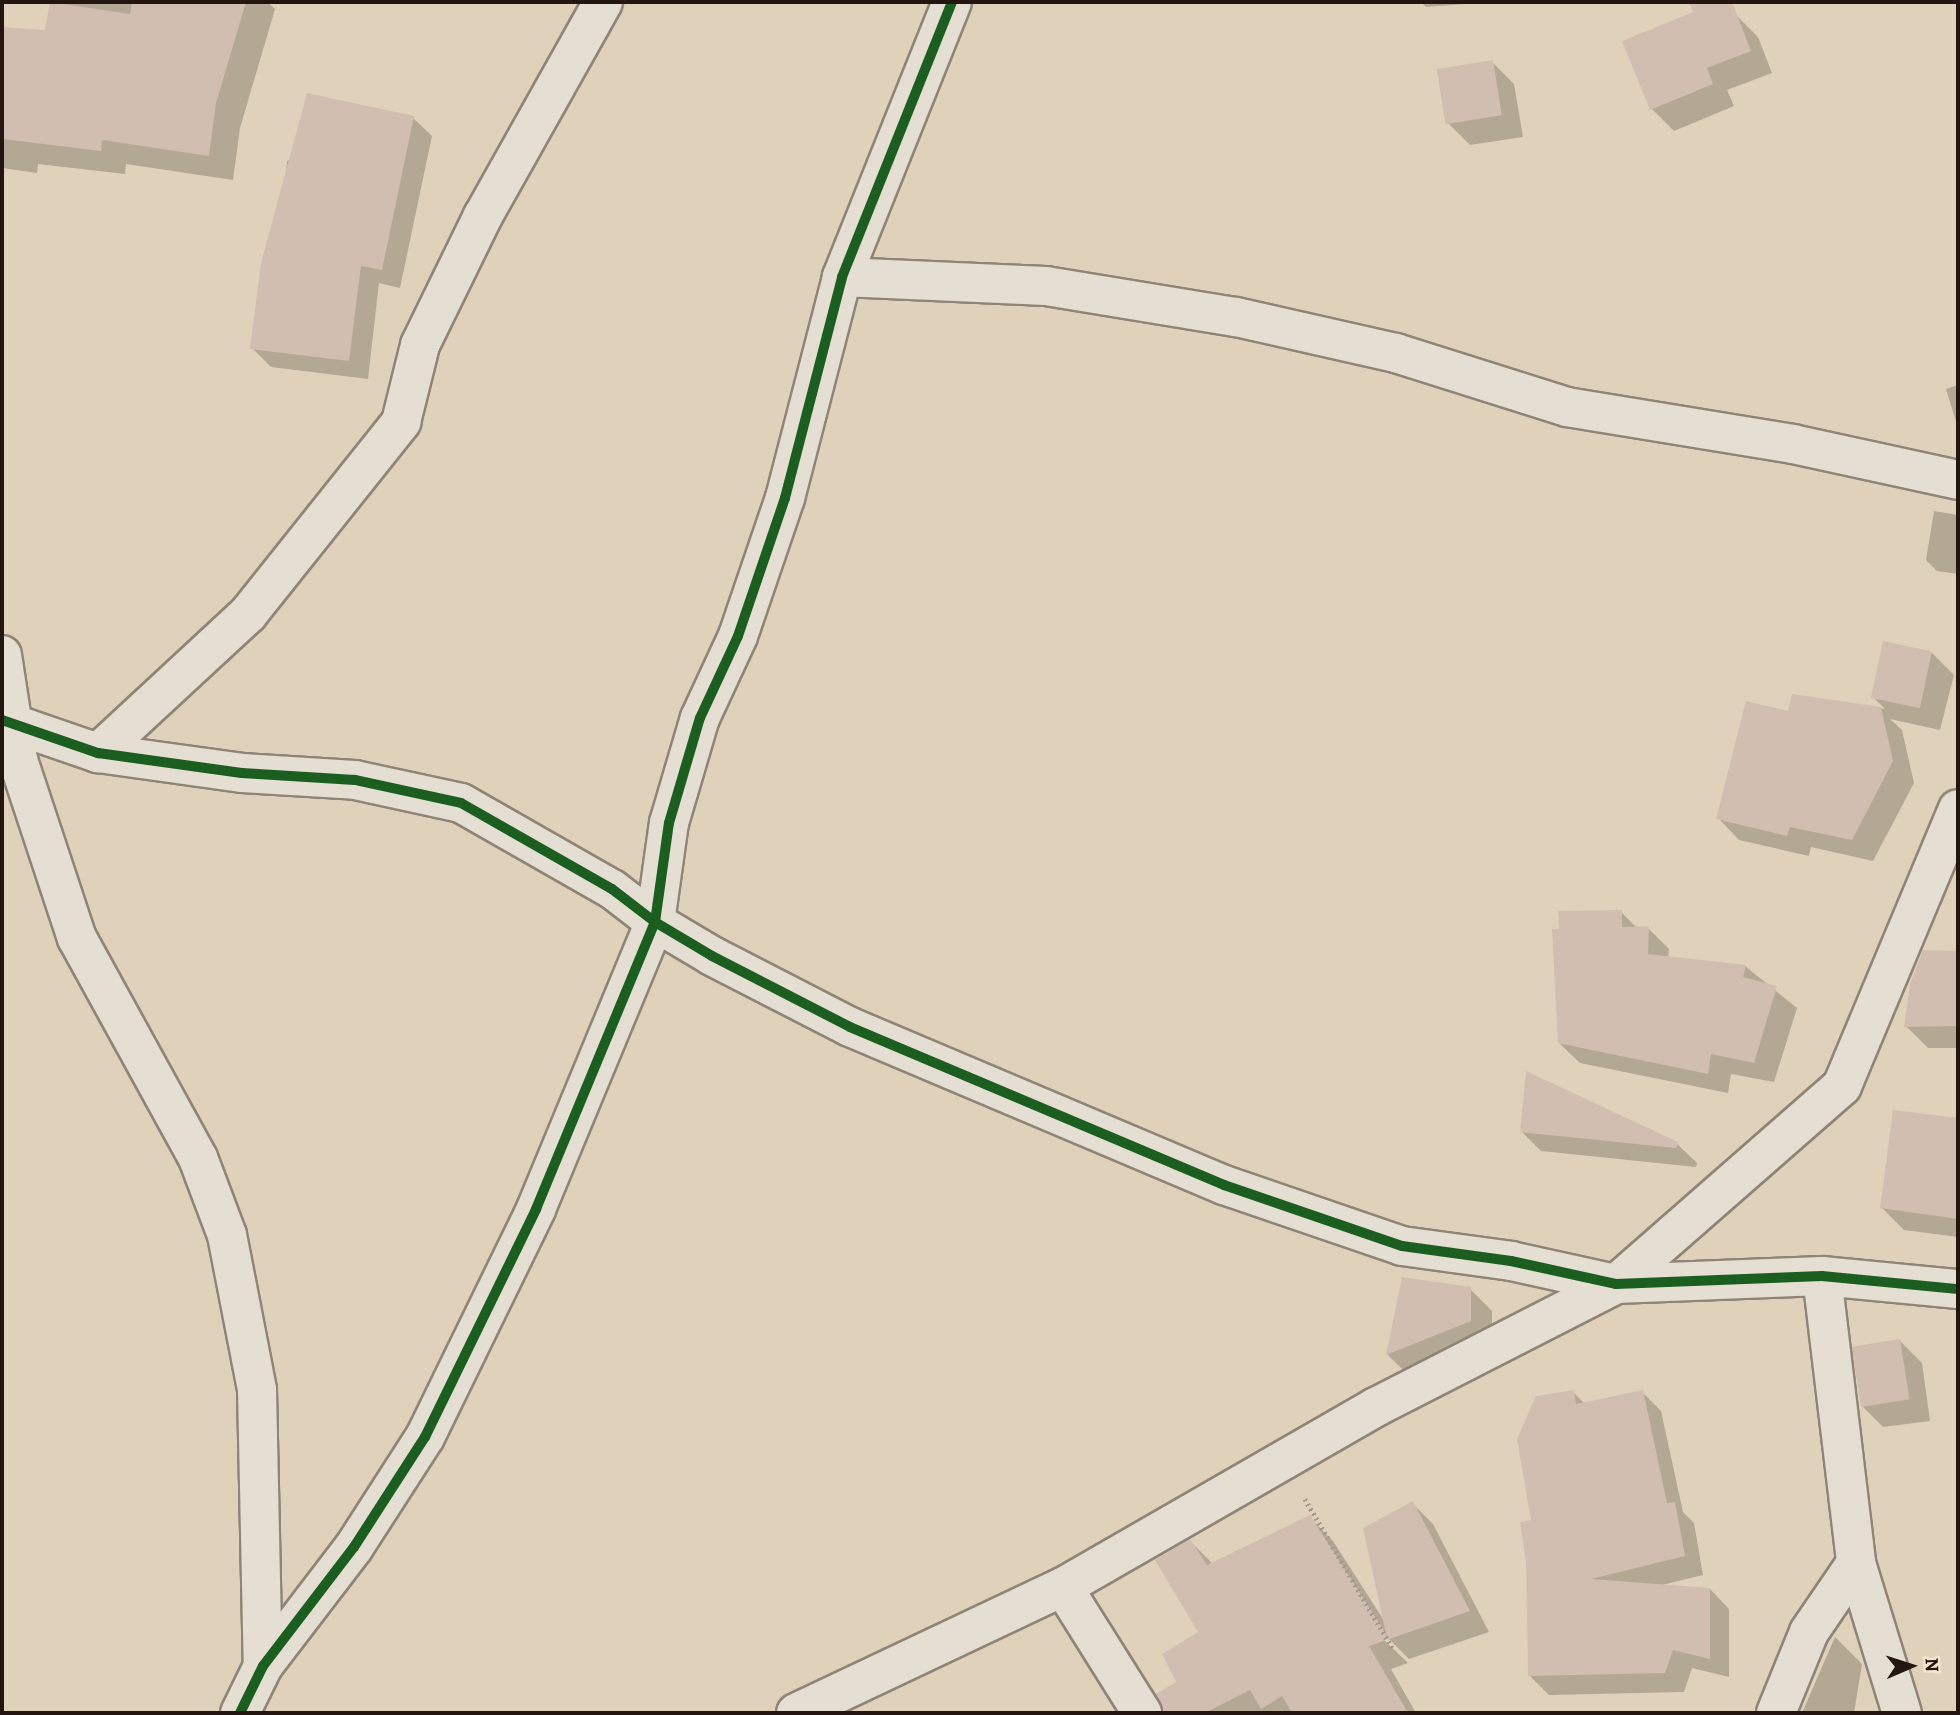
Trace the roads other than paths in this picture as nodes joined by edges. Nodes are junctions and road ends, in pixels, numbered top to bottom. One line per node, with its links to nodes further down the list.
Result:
1 (952, 2): 3 (street)
2 (599, 3): 7 (street)
3 (842, 278): 4 (street); 10 (street)
4 (1958, 480)
5 (2, 655): 6 (street)
6 (6, 721): 7 (street); 8 (street)
7 (98, 753): 10 (street)
8 (10, 764): 16 (street)
9 (1958, 809): 12 (street)
10 (655, 922): 12 (street); 16 (street)
11 (1822, 1276): 12 (street); 13 (street); 14 (street)
12 (1616, 1284): 15 (street)
13 (1958, 1289)
14 (1856, 1563): 20 (street); 21 (street)
15 (1063, 1587): 18 (street); 19 (street)
16 (262, 1666): 17 (street)
17 (240, 1713)
18 (796, 1713)
19 (1142, 1713)
20 (1776, 1713)
21 (1902, 1713)

